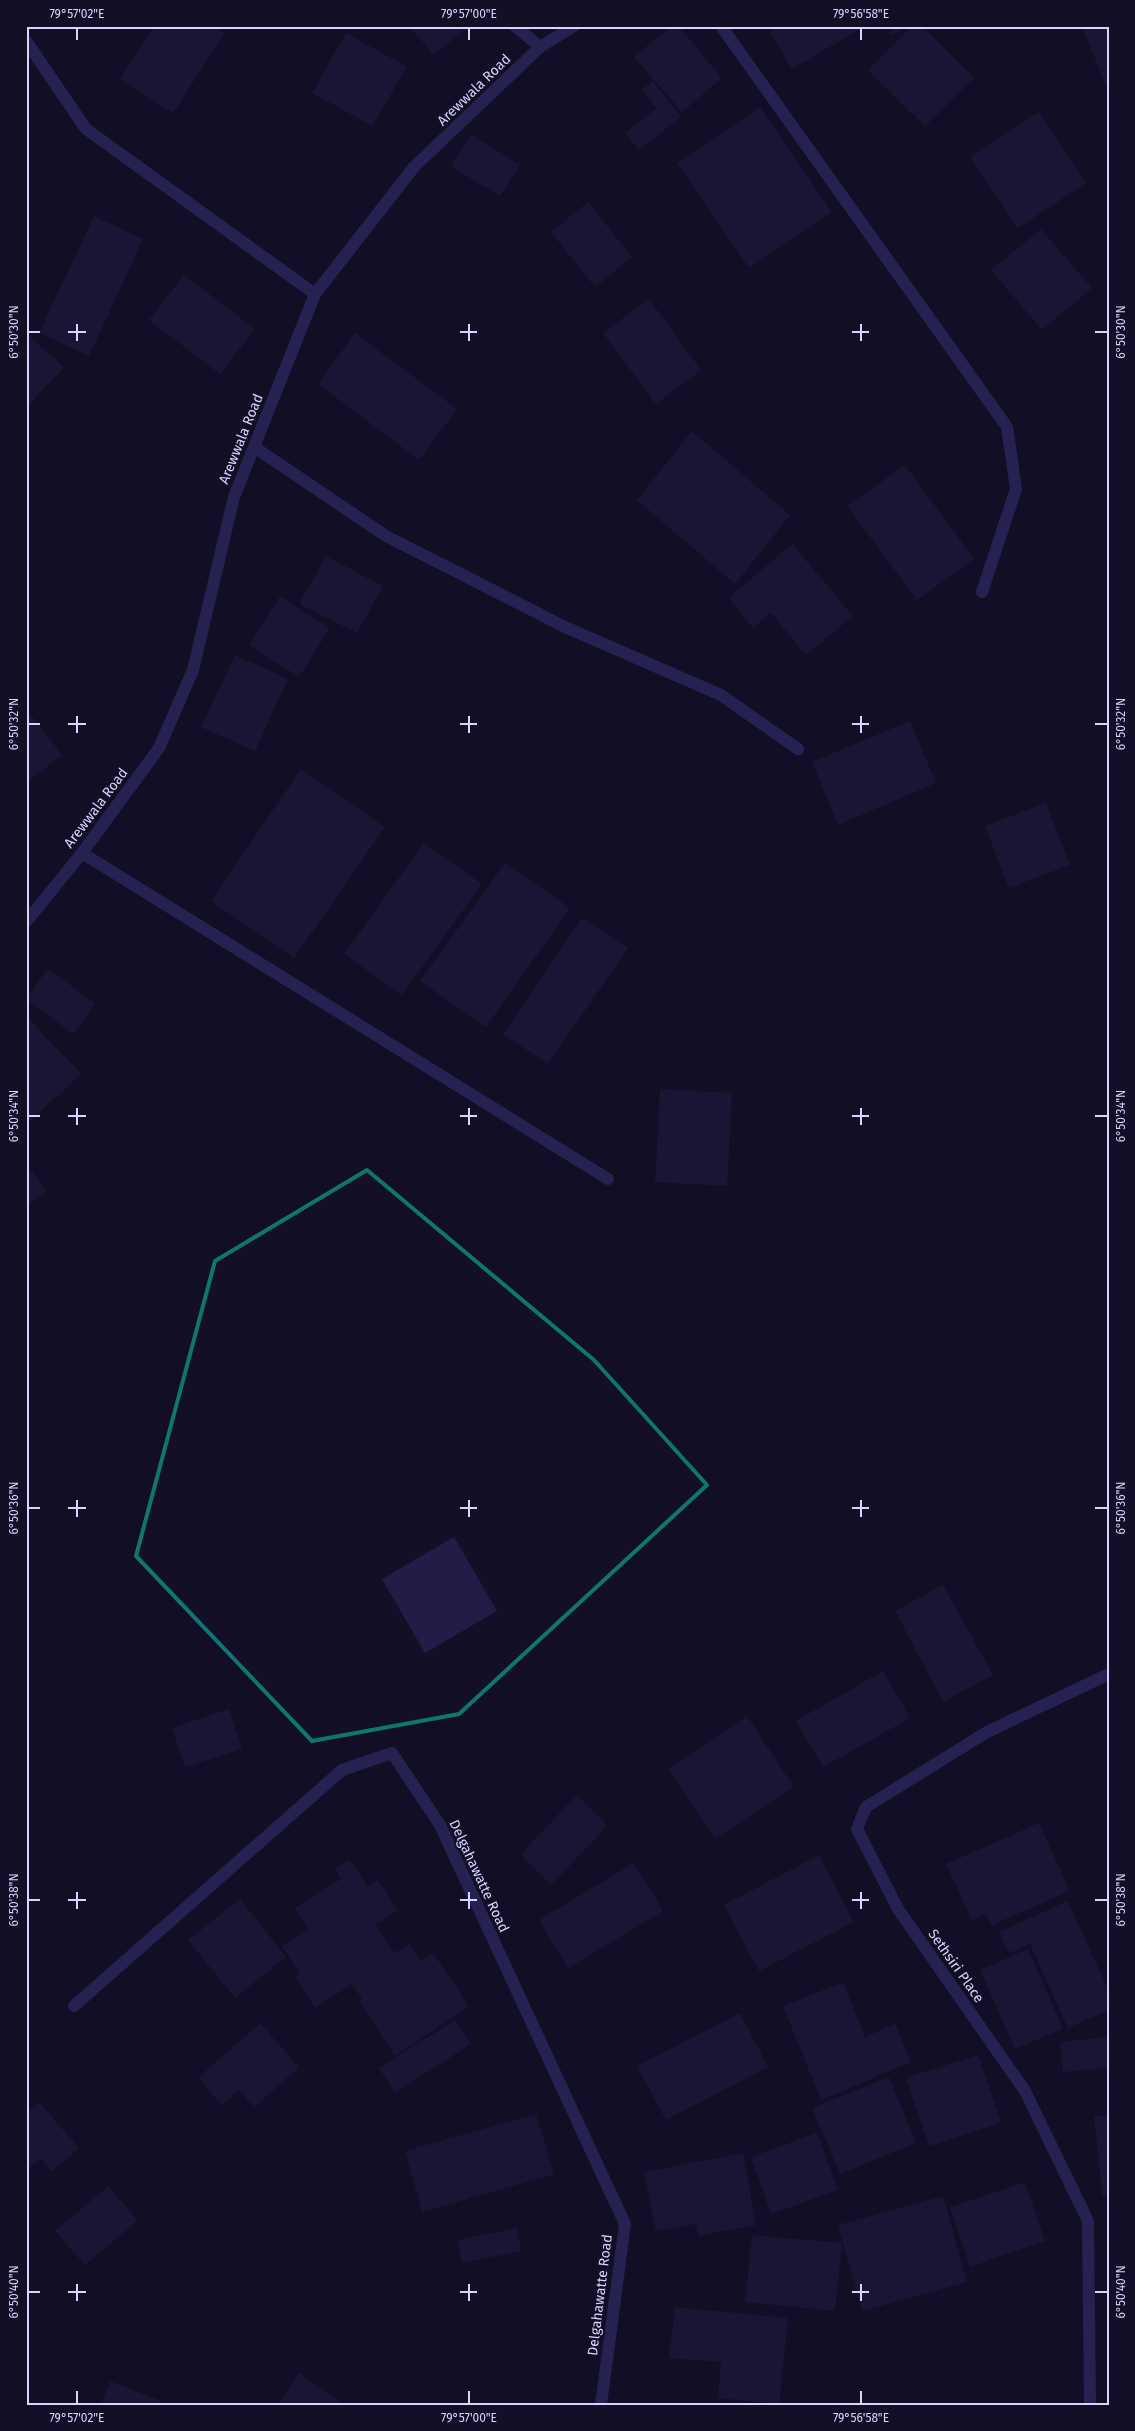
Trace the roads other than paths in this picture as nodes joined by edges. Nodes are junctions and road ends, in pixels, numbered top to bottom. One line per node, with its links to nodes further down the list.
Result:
1 (515, 26): 5 (street)
2 (574, 26): 5 (street, Arewwala Road)
3 (721, 26): 8 (street)
4 (26, 41): 6 (street)
5 (540, 48): 6 (street, Arewwala Road)
6 (315, 294): 7 (street, Arewwala Road)
7 (254, 447): 9 (street); 10 (street, Arewwala Road)
8 (982, 592)
9 (798, 749)
10 (82, 853): 11 (street, Arewwala Road); 12 (street)
11 (26, 922)
12 (608, 1179)
13 (1109, 1674): 16 (street, Sethsiri Place)
14 (74, 2006): 15 (street, Delgahawatte Road)
15 (601, 2405)
16 (1090, 2405)

